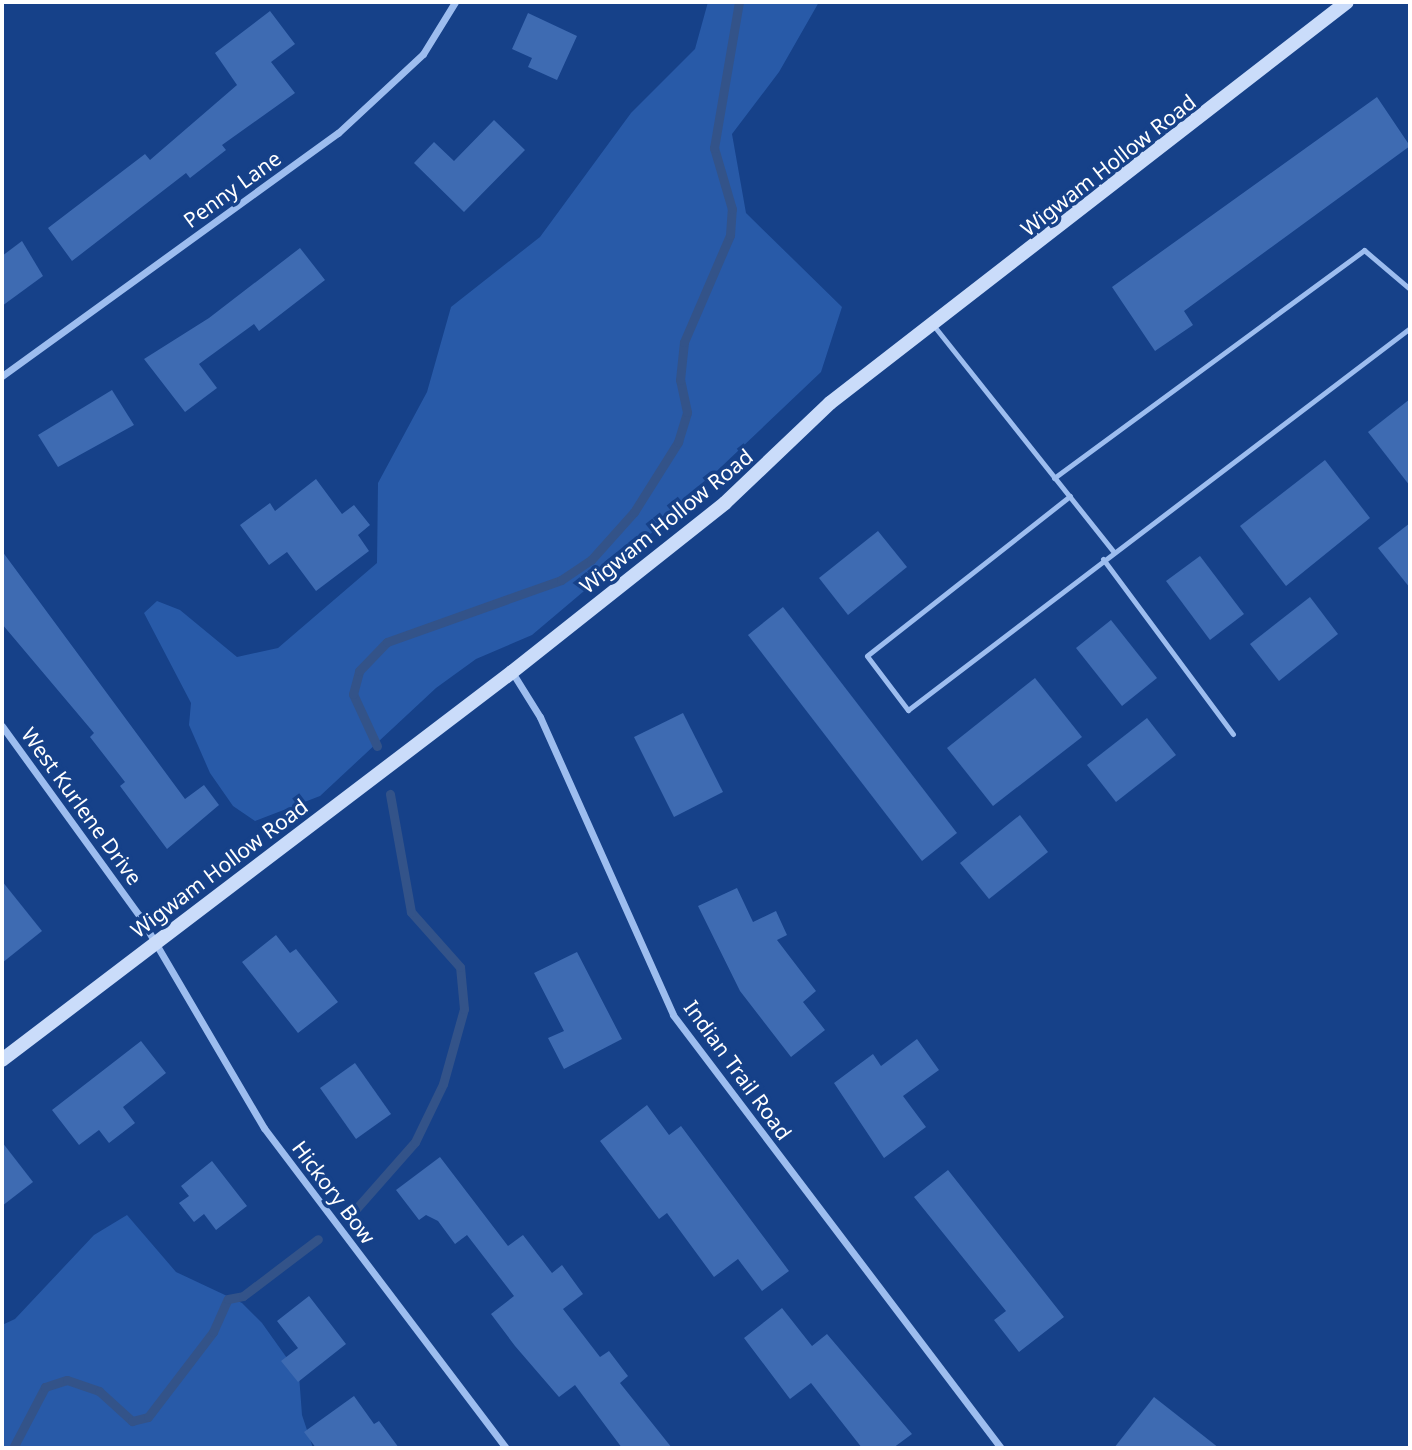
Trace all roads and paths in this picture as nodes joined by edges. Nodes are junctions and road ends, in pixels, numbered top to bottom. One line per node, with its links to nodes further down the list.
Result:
1 (456, 2): 6 (street, Penny Lane)
2 (1348, 2): 4 (street, Wigwam Hollow Road)
3 (1410, 289): 7 (lane)
4 (933, 326): 7 (lane); 11 (street, Wigwam Hollow Road)
5 (1410, 328): 9 (lane)
6 (2, 376)
7 (1054, 478): 8 (lane)
8 (1070, 496): 9 (lane); 10 (lane)
9 (1113, 551): 10 (lane)
10 (1103, 559): 13 (lane)
11 (512, 672): 14 (street, Wigwam Hollow Road); 17 (street, Indian Trail Road)
12 (2, 726): 14 (street, West Kurlene Drive)
13 (1233, 734)
14 (154, 944): 15 (street, Wigwam Hollow Road); 16 (street, Hickory Bow)
15 (2, 1060)
16 (506, 1448)
17 (1001, 1448)

